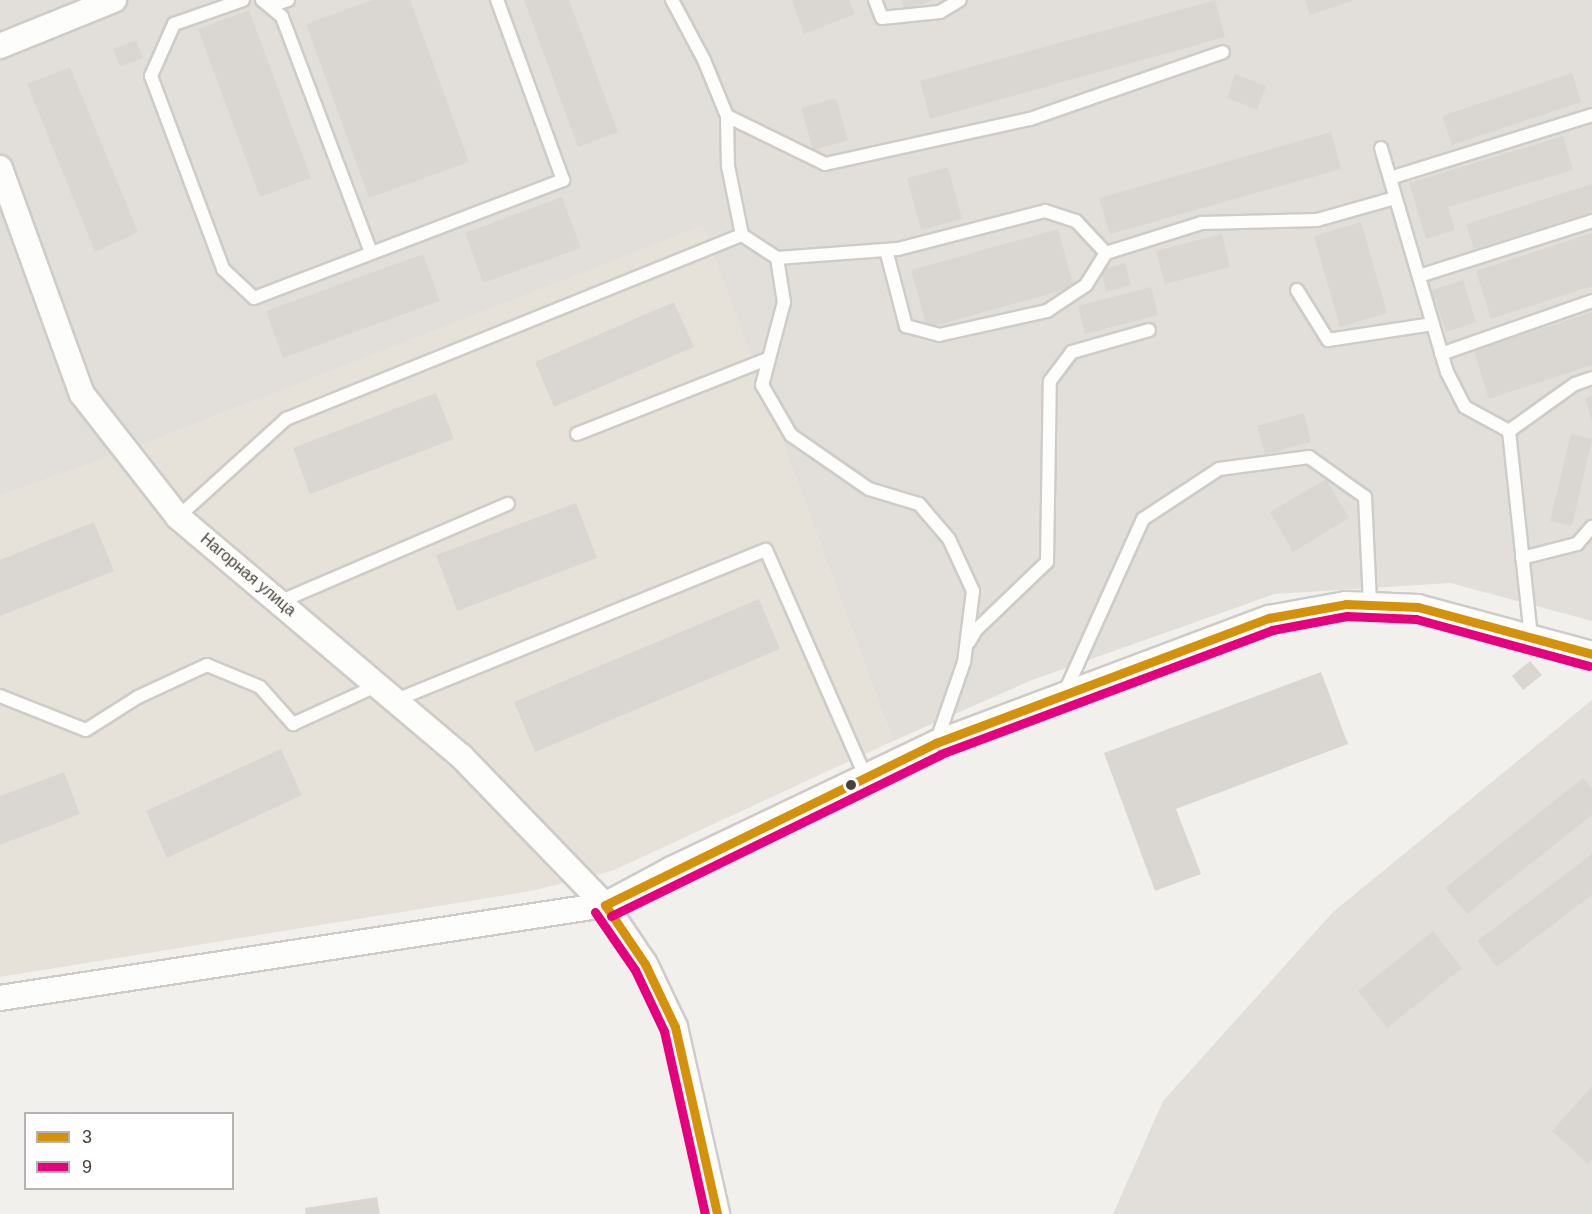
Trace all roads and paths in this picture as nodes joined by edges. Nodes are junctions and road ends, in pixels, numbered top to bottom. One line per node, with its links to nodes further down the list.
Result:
1 (114, 0): 9 (street)
2 (243, 0): 20 (lane)
3 (288, 0): 8 (lane)
4 (497, 0): 20 (lane)
5 (672, 0): 12 (lane)
6 (875, 0): 7 (lane)
7 (960, 0)
8 (266, 3): 20 (lane)
9 (0, 46)
10 (1223, 52): 12 (lane)
11 (1592, 115): 15 (lane)
12 (727, 116): 18 (lane)
13 (1381, 148): 15 (lane)
14 (0, 168): 34 (street, Нагорная улица)
15 (1390, 178): 16 (lane)
16 (1395, 198): 21 (lane); 23 (lane)
17 (1592, 221): 23 (lane)
18 (742, 235): 22 (lane); 34 (lane)
19 (886, 250): 21 (lane); 21 (lane); 22 (lane)
20 (371, 253)
21 (1106, 253)
22 (777, 258): 29 (lane)
23 (1419, 276): 26 (lane)
24 (1297, 290): 26 (lane)
25 (1592, 301): 28 (lane)
26 (1433, 324): 28 (lane)
27 (1149, 330): 40 (lane)
28 (1442, 354): 31 (lane)
29 (767, 359): 32 (lane); 40 (lane)
30 (1592, 378): 31 (lane)
31 (1509, 431): 36 (lane)
32 (577, 434)
33 (508, 504): 37 (lane)
34 (178, 517): 37 (street, Нагорная улица)
35 (1592, 527): 36 (lane)
36 (1522, 558): 39 (lane)
37 (279, 602): 42 (street, Нагорная улица)
38 (1370, 605): 39 (street); 43 (street); 43 (lane)
39 (1532, 639): 41 (street)
40 (966, 650): 45 (lane)
41 (1592, 654)
42 (387, 693): 44 (lane); 46 (lane); 47 (street, Нагорная улица)
43 (1064, 695): 45 (street)
44 (0, 696)
45 (936, 743): 46 (street)
46 (865, 777): 47 (street)
47 (605, 905): 48 (street); 49 (street, Нагорная улица)
48 (0, 998)
49 (717, 1214)

